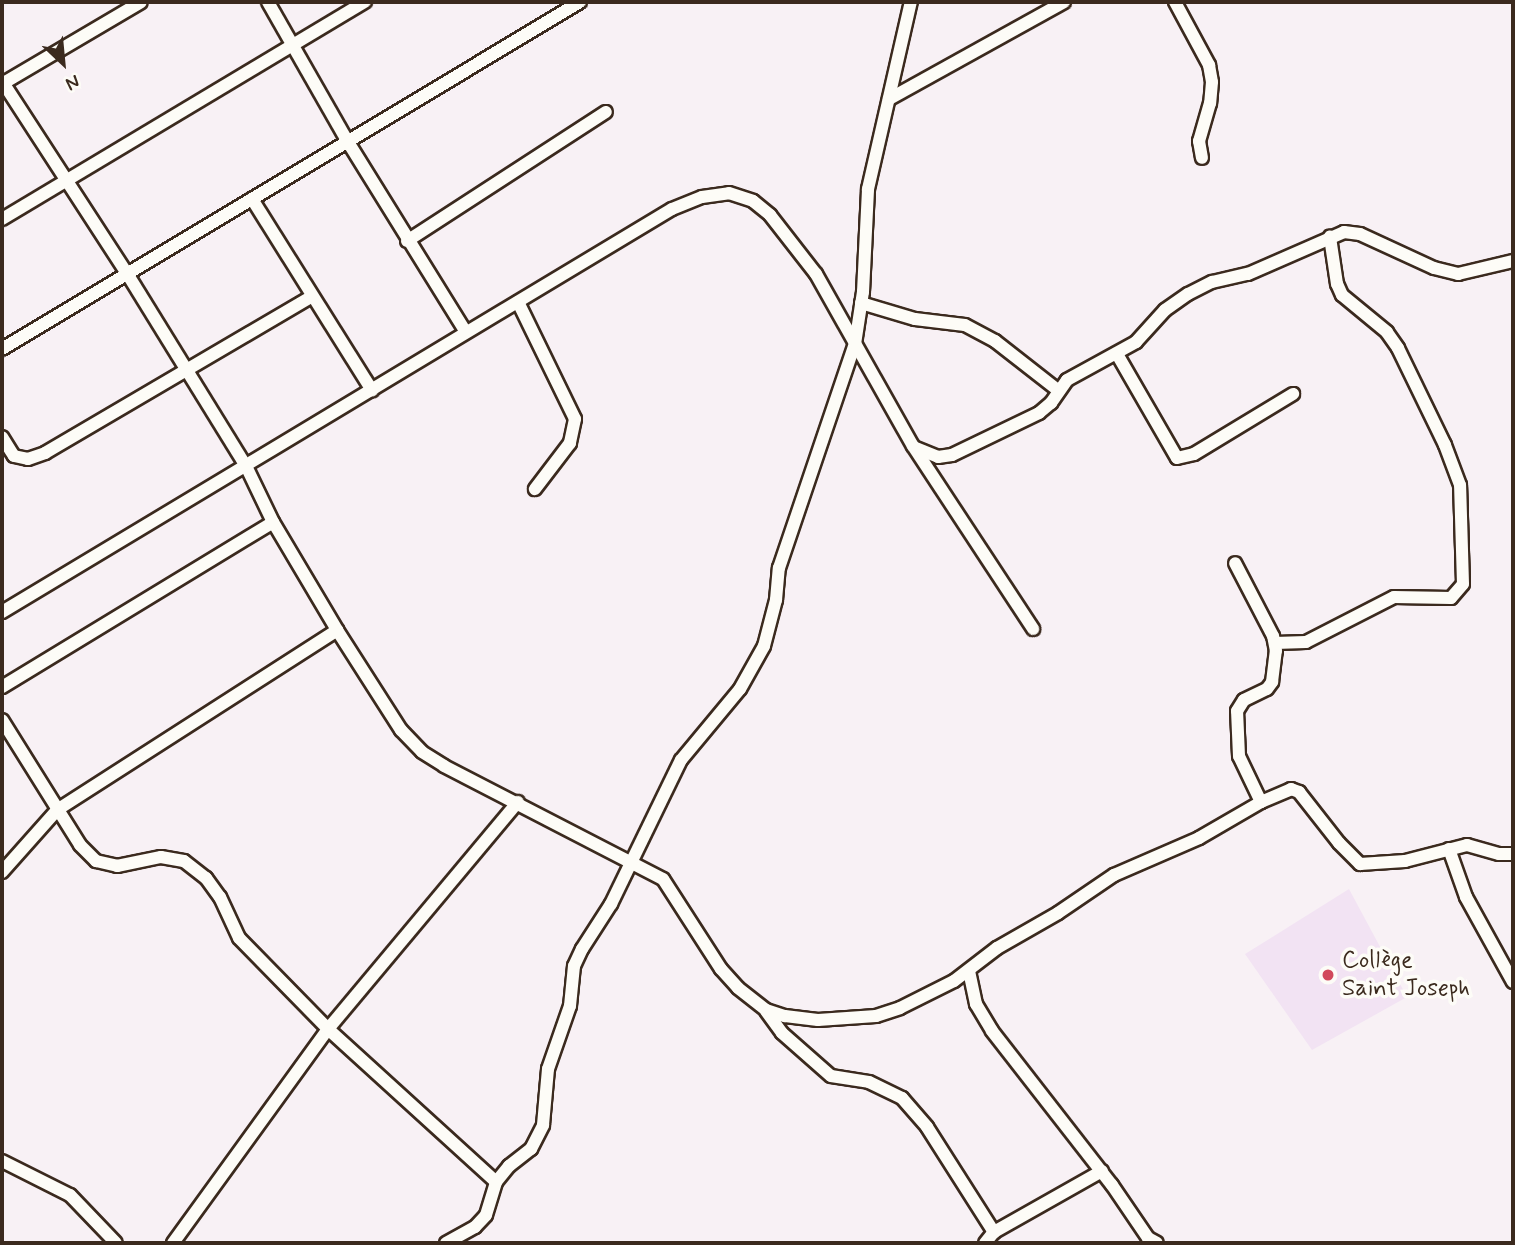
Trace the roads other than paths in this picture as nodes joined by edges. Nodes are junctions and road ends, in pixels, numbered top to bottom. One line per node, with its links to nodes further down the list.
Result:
1 (141, 2): 9 (street)
2 (268, 2): 8 (street)
3 (365, 2): 8 (street)
4 (580, 2): 12 (street)
5 (911, 2): 10 (street)
6 (1064, 2): 10 (street)
7 (1175, 2): 13 (street)
8 (294, 45): 12 (street); 14 (street)
9 (2, 82): 14 (street)
10 (889, 99): 23 (street)
11 (606, 112): 18 (street)
12 (348, 142): 15 (street); 18 (street)
13 (1202, 158)
14 (66, 178): 16 (street); 20 (street)
15 (252, 199): 20 (street); 21 (street)
16 (2, 219)
17 (1330, 237): 19 (street); 27 (street); 41 (street)
18 (407, 241): 24 (street)
19 (1513, 261)
20 (128, 275): 26 (street); 28 (street)
21 (311, 297): 28 (street); 29 (street)
22 (518, 302): 24 (street); 25 (street); 35 (street)
23 (861, 303): 25 (street); 30 (street)
24 (465, 331): 29 (street)
25 (855, 344): 33 (street); 49 (street)
26 (2, 349)
27 (1117, 354): 30 (street); 31 (street)
28 (186, 371): 32 (street); 34 (street)
29 (372, 390): 34 (street)
30 (1059, 391): 33 (street)
31 (1293, 394)
32 (2, 437)
33 (913, 446): 39 (street)
34 (246, 466): 36 (street); 38 (street)
35 (536, 489)
36 (273, 522): 40 (street); 42 (street)
37 (1236, 563): 41 (street)
38 (2, 612)
39 (1033, 629)
40 (337, 630): 44 (street); 46 (street)
41 (1275, 643): 45 (street)
42 (2, 687)
43 (2, 720): 46 (street)
44 (518, 802): 49 (street); 54 (street)
45 (1261, 802): 47 (street); 51 (street)
46 (57, 810): 50 (street); 54 (street)
47 (1449, 849): 48 (street); 52 (street)
48 (1513, 854)
49 (633, 862): 53 (street); 57 (street)
50 (2, 872)
51 (969, 971): 53 (street); 56 (street)
52 (1513, 982)
53 (766, 1010): 58 (street)
54 (328, 1029): 57 (street); 60 (street)
55 (2, 1161): 59 (street)
56 (1102, 1171): 58 (street); 63 (street)
57 (496, 1182): 61 (street)
58 (994, 1233): 62 (street)
59 (116, 1243)
60 (173, 1243)
61 (446, 1243)
62 (985, 1243)
63 (1157, 1243)

